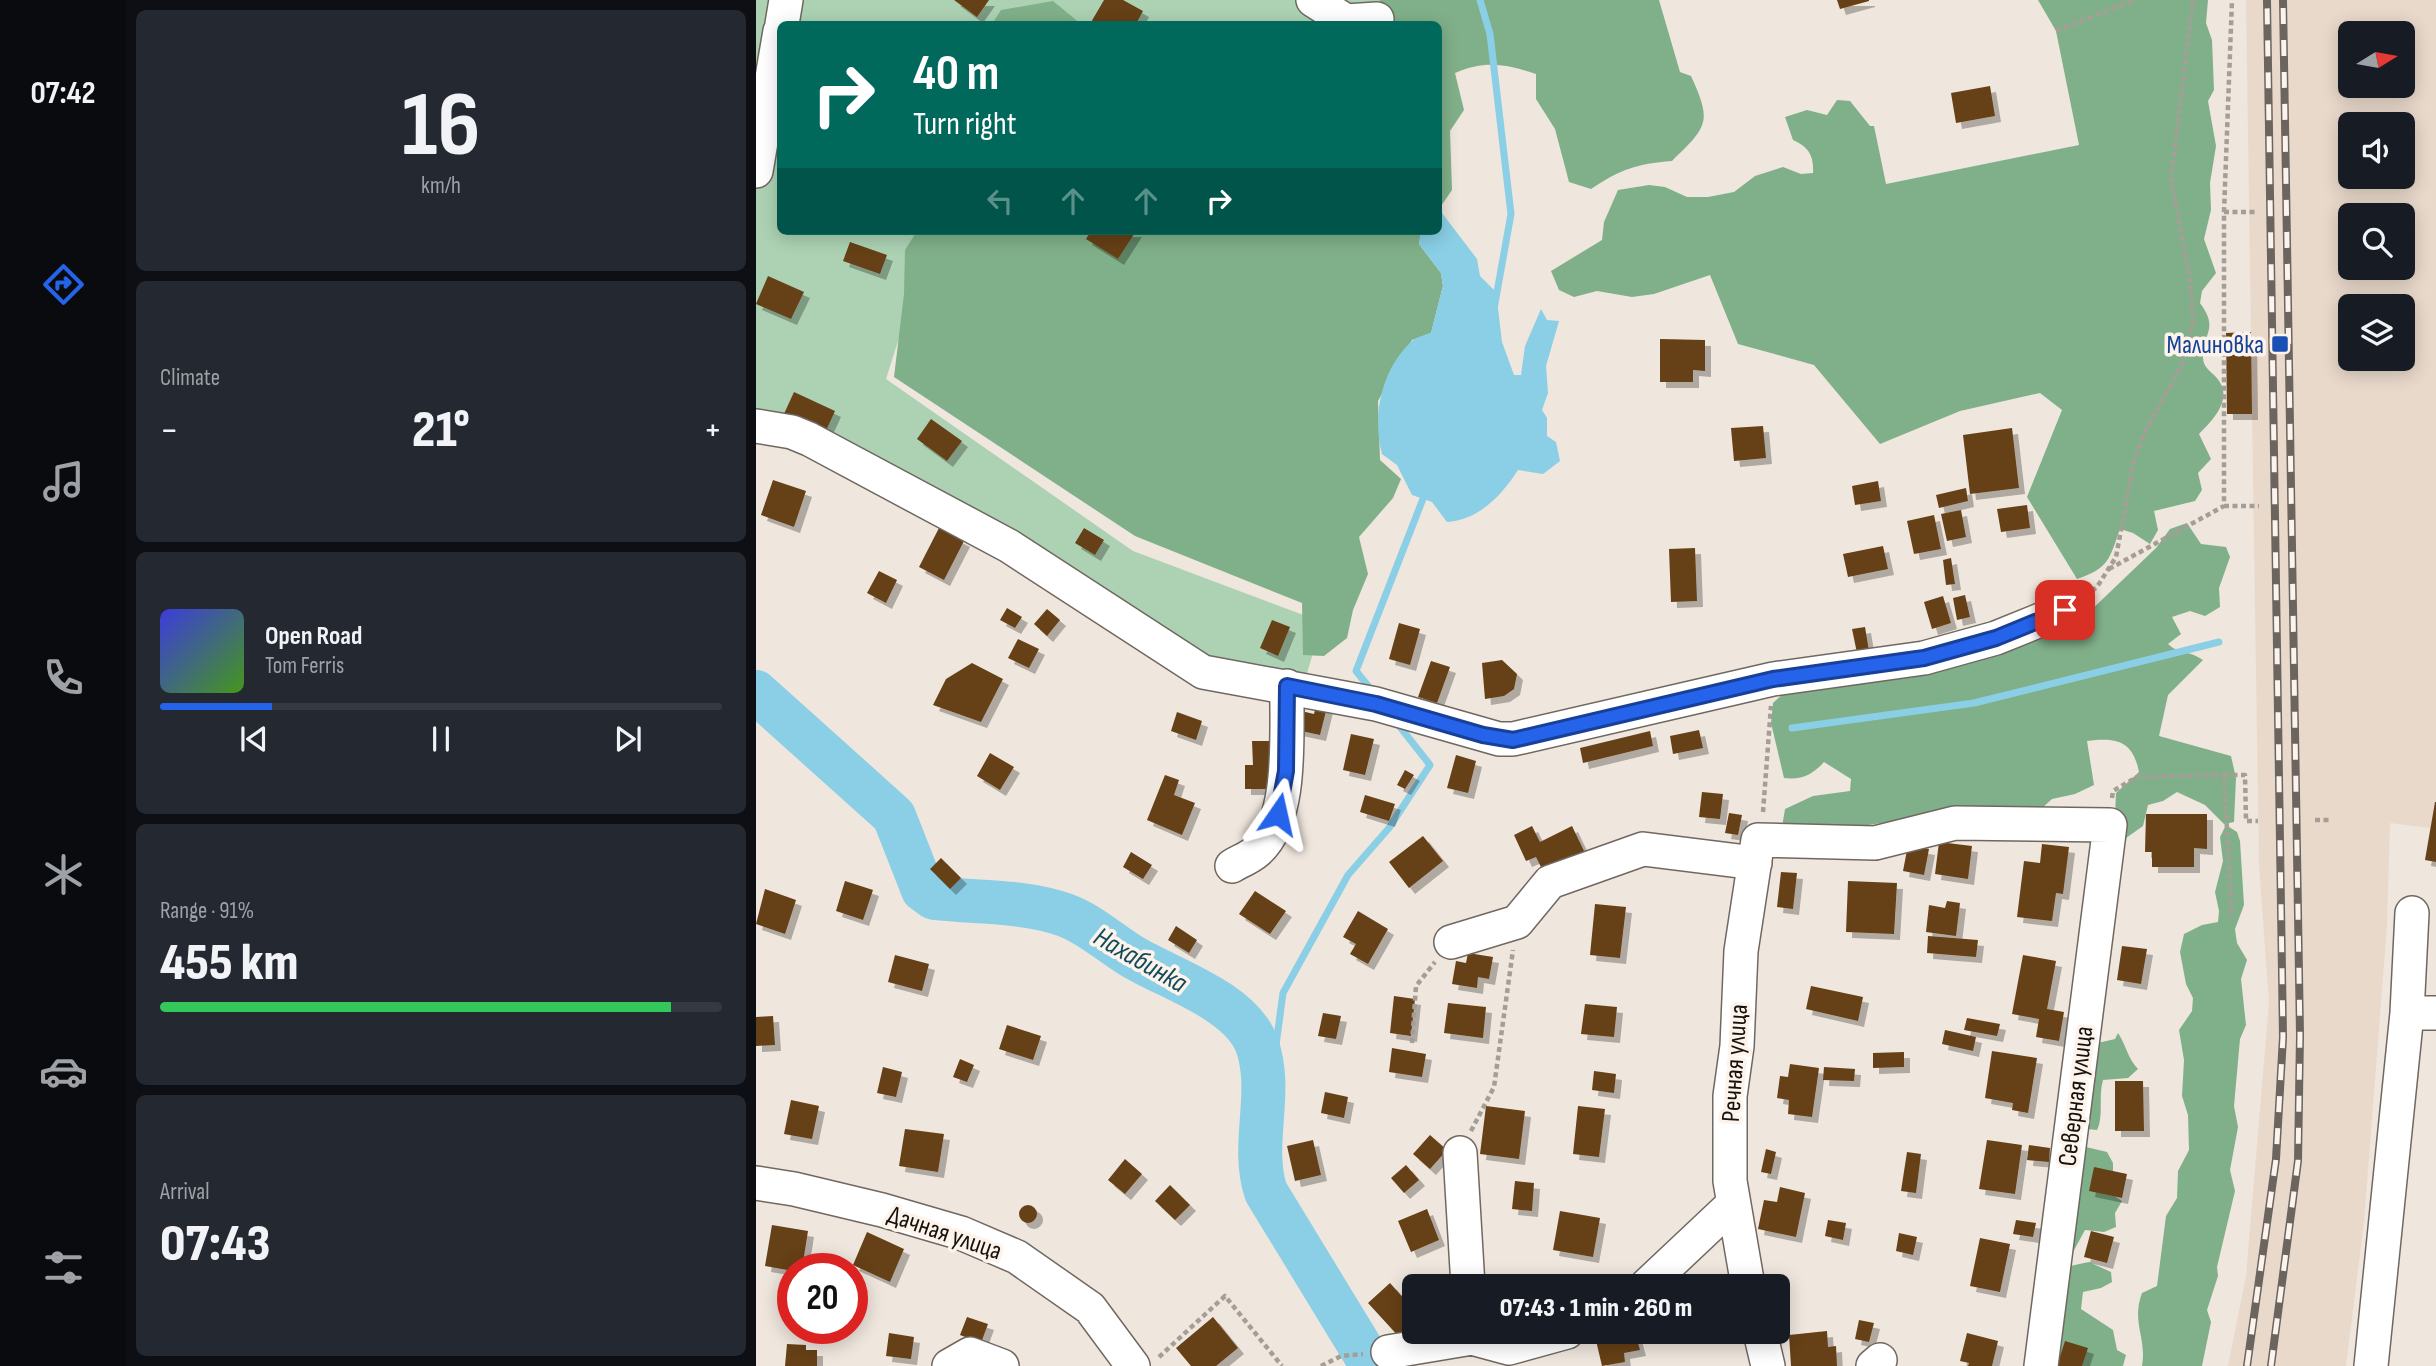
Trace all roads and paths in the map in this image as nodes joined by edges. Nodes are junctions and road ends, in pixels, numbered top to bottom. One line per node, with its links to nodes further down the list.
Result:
1 (786, 0): 7 (street)
2 (1313, 0): 6 (street)
3 (2135, 0): 8 (path)
4 (2193, 0): 16 (path)
5 (2232, 0): 11 (path)
6 (1377, 19)
7 (782, 21)
8 (2056, 31)
9 (777, 48): 10 (street)
10 (756, 171)
11 (2224, 212): 12 (path); 14 (path)
12 (2255, 212)
13 (756, 426): 18 (street)
14 (2224, 506): 15 (path); 16 (path)
15 (2259, 506)
16 (2108, 569): 17 (path)
17 (2065, 610): 18 (street)
18 (1287, 686): 27 (street)
19 (1771, 716): 21 (path)
20 (2224, 775): 24 (path); 25 (path); 29 (path)
21 (1766, 793)
22 (2315, 820): 23 (path)
23 (2329, 820)
24 (2258, 821)
25 (2109, 825): 26 (street); 53 (street, Северная улица)
26 (1756, 852): 30 (street); 36 (street, Речная улица)
27 (1233, 866)
28 (2412, 913): 32 (street)
29 (2232, 918)
30 (1517, 922): 31 (street); 34 (path)
31 (1451, 942): 33 (path)
32 (2421, 1013): 54 (street)
33 (1412, 1043)
34 (1460, 1153): 37 (street)
35 (756, 1183): 48 (street, Дачная улица)
36 (1733, 1204): 38 (street); 39 (street, Речная улица)
37 (1467, 1274)
38 (1659, 1274)
39 (1746, 1274)
40 (1428, 1344): 44 (street)
41 (1498, 1344): 42 (street)
42 (1524, 1344)
43 (1762, 1344): 52 (street)
44 (1388, 1352)
45 (1341, 1356): 51 (path)
46 (949, 1366): 47 (street)
47 (1002, 1366)
48 (1133, 1366)
49 (1149, 1366): 50 (path)
50 (1282, 1366)
51 (1321, 1366)
52 (1768, 1366)
53 (2041, 1366)
54 (2371, 1366)

